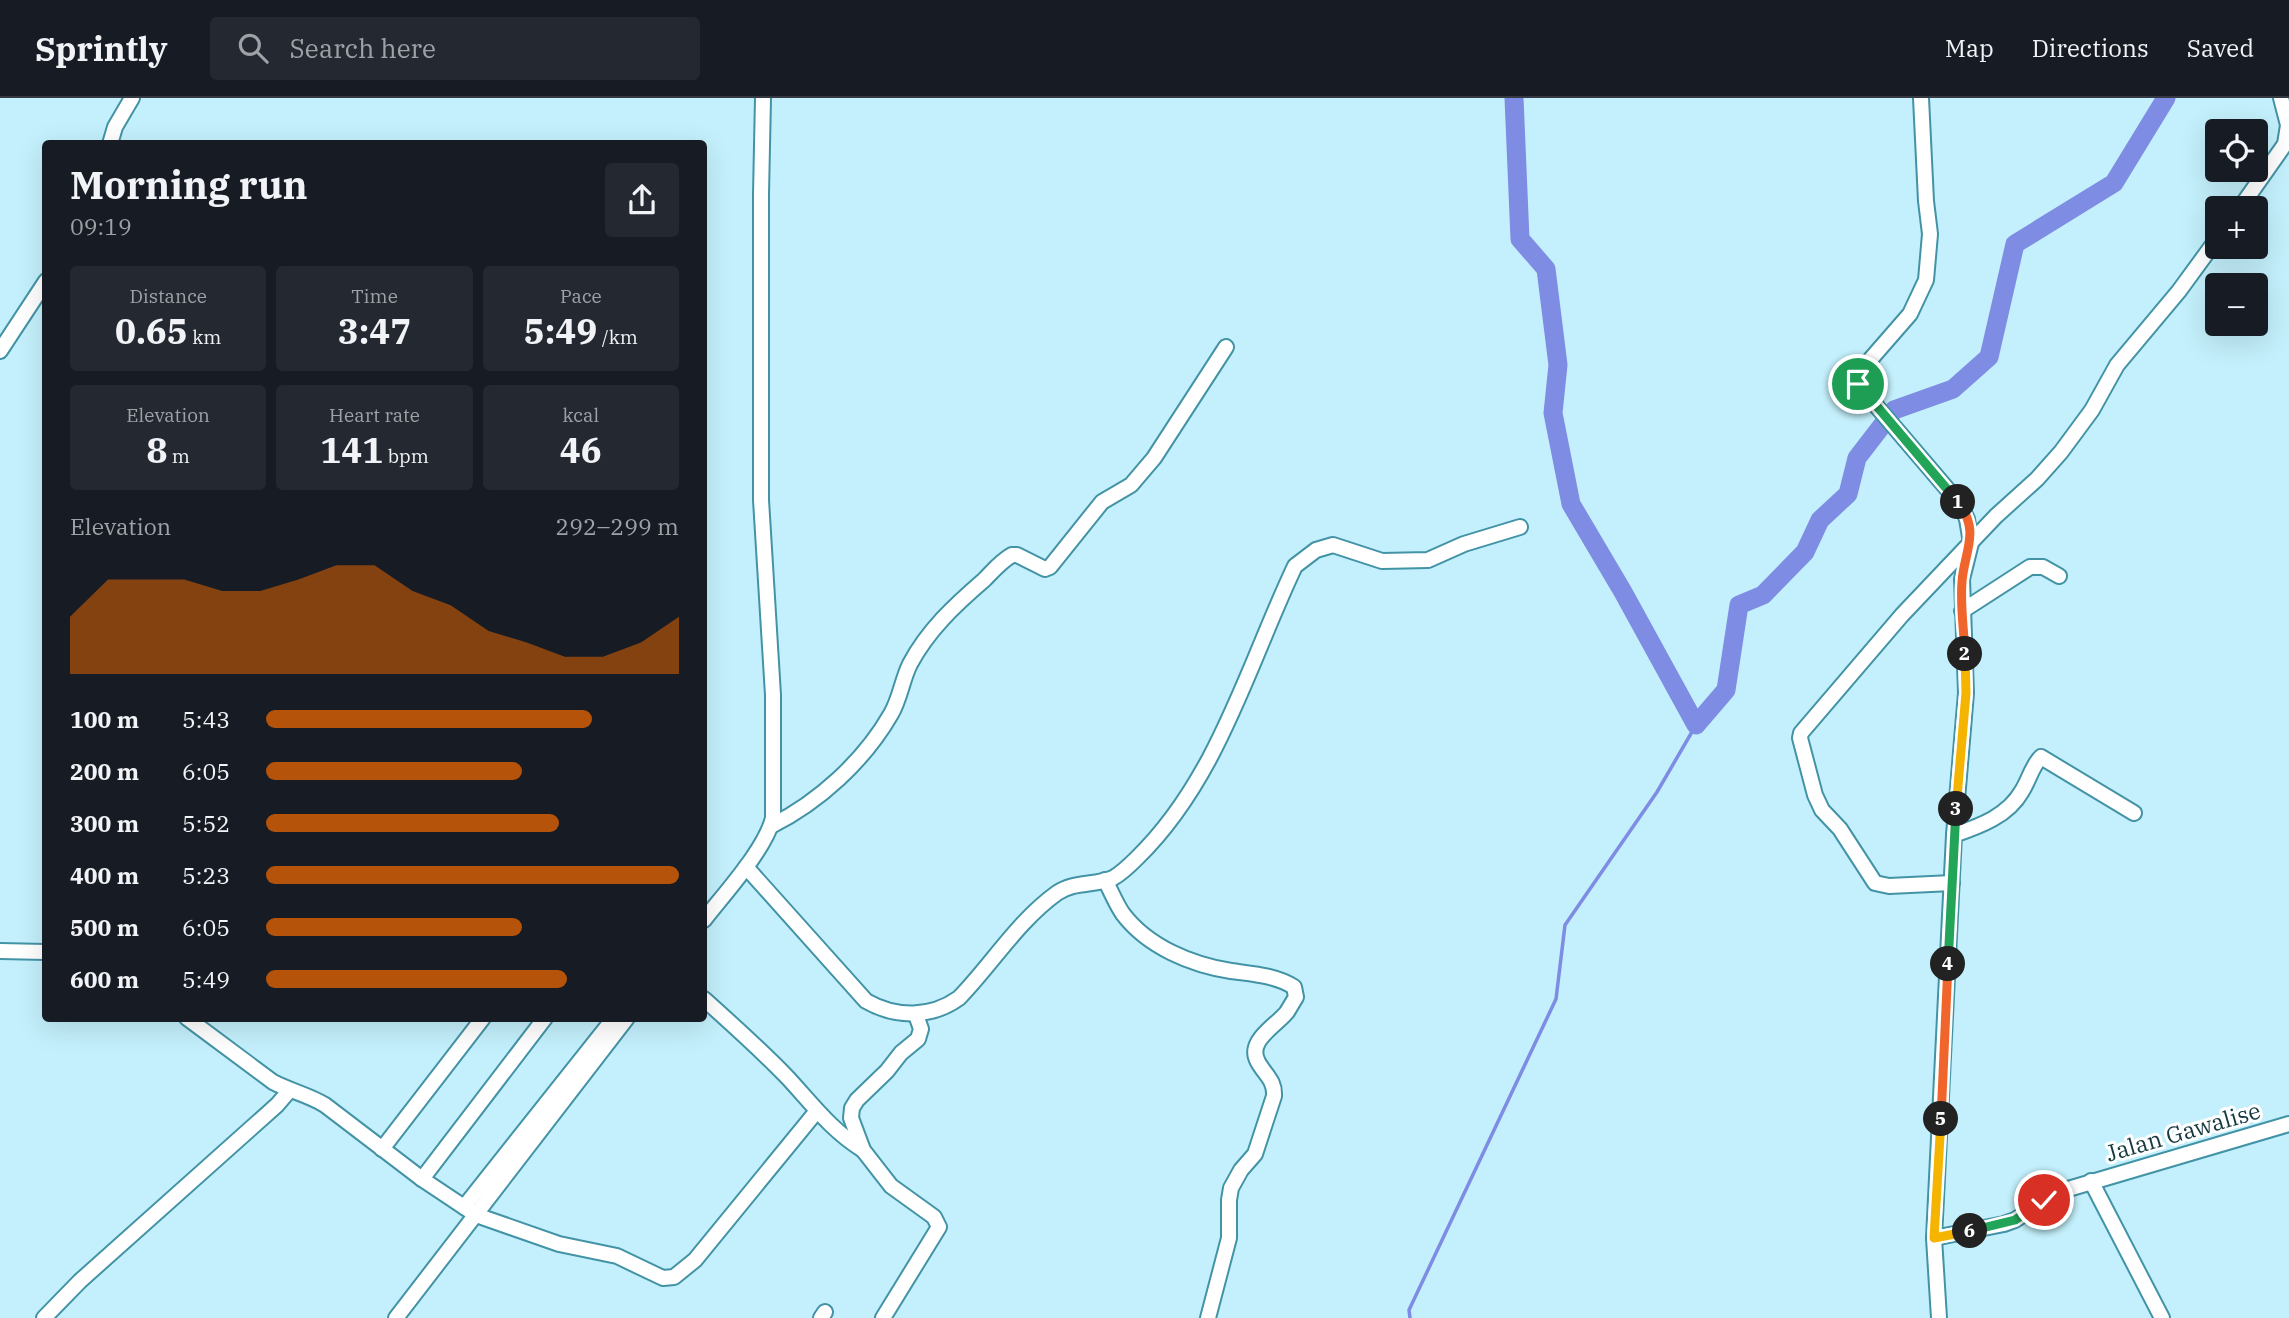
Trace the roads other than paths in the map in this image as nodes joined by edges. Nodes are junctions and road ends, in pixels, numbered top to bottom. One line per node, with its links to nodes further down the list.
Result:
1 (132, 98): 5 (street)
2 (763, 98): 16 (street)
3 (1921, 98): 12 (street)
4 (2281, 98): 6 (street)
5 (111, 140)
6 (2249, 196)
7 (2205, 255): 12 (street)
8 (42, 287): 10 (street)
9 (1227, 347): 16 (street)
10 (0, 351)
11 (1520, 527): 19 (street)
12 (1971, 543): 14 (street); 20 (street)
13 (2059, 576): 14 (street)
14 (1962, 611): 17 (street)
15 (2134, 813): 17 (street)
16 (771, 826): 18 (street)
17 (1954, 835): 20 (street)
18 (746, 867): 21 (street); 25 (street)
19 (1105, 880): 25 (street); 43 (street)
20 (1952, 883): 39 (street)
21 (707, 916)
22 (0, 951): 23 (street)
23 (42, 952)
24 (707, 1002): 32 (street)
25 (916, 1015): 35 (street)
26 (192, 1022): 31 (street)
27 (480, 1022): 34 (street)
28 (542, 1022): 36 (street)
29 (611, 1022): 38 (street)
30 (624, 1022): 38 (street)
31 (289, 1091): 34 (street); 40 (street)
32 (816, 1111): 35 (street); 38 (street)
33 (2289, 1124): 37 (street, Jalan Gawalise)
34 (382, 1149): 36 (street)
35 (863, 1150): 42 (street)
36 (422, 1179): 38 (street)
37 (2091, 1181): 39 (street, Jalan Gawalise); 45 (street)
38 (470, 1211): 41 (street)
39 (1934, 1238): 44 (street)
40 (44, 1318)
41 (396, 1318)
42 (883, 1318)
43 (1208, 1318)
44 (1939, 1318)
45 (2162, 1318)

